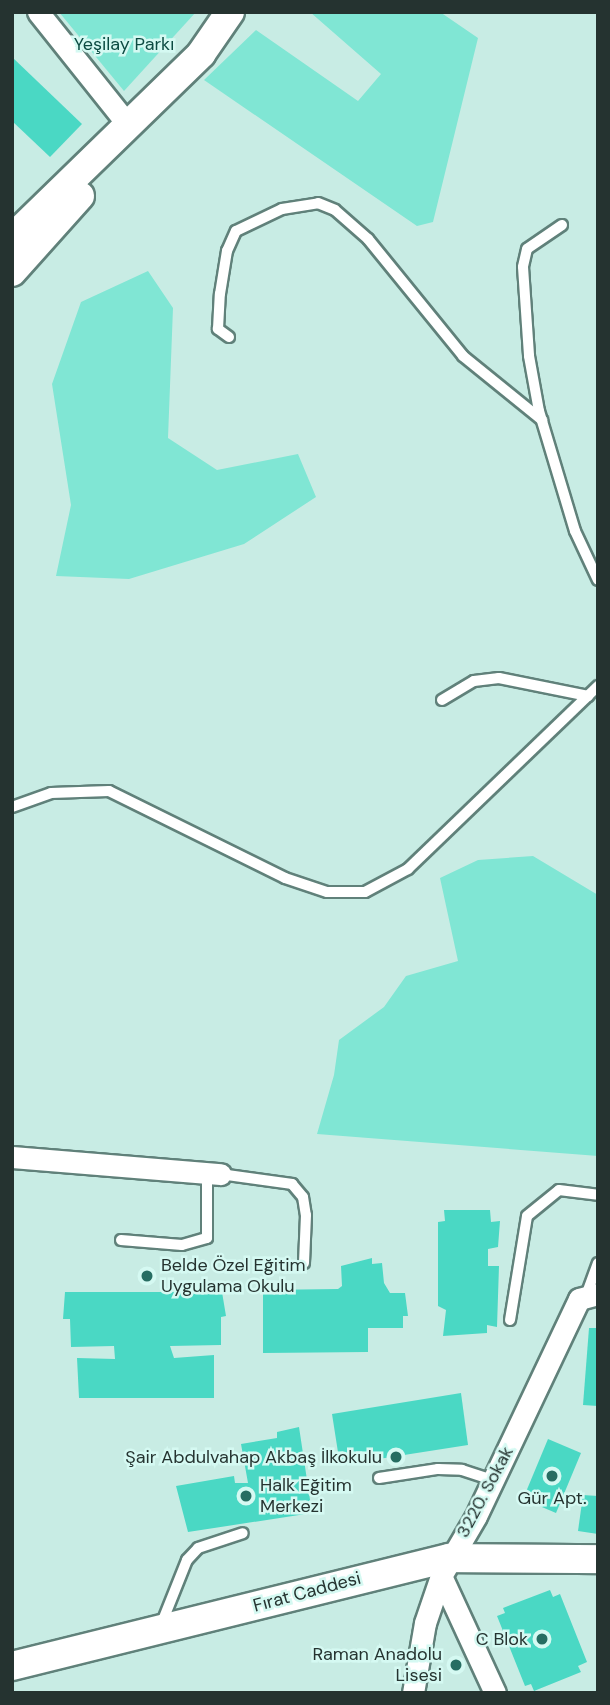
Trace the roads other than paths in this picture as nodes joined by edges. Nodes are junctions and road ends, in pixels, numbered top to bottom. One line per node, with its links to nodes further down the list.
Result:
1 (38, 12): 3 (street)
2 (230, 12): 3 (street)
3 (129, 126): 5 (street); 6 (street)
4 (562, 225): 8 (lane)
5 (12, 238)
6 (12, 272)
7 (229, 337): 8 (lane)
8 (542, 420): 9 (lane)
9 (598, 580)
10 (598, 686): 11 (lane)
11 (588, 696): 12 (lane); 13 (lane)
12 (442, 699)
13 (12, 807)
14 (12, 1157): 15 (street)
15 (214, 1173): 17 (lane); 18 (lane)
16 (598, 1195): 21 (lane)
17 (121, 1240)
18 (304, 1263)
19 (598, 1263): 20 (lane)
20 (588, 1295): 23 (street, 3220. Sokak)
21 (510, 1320)
22 (379, 1478): 23 (lane)
23 (493, 1480): 26 (street, 3220. Sokak)
24 (243, 1533): 27 (lane)
25 (598, 1559): 26 (street, Fırat Caddesi)
26 (445, 1567): 27 (street, Fırat Caddesi); 29 (street, 3220. Sokak); 30 (street)
27 (159, 1631): 28 (street, Fırat Caddesi)
28 (15, 1666)
29 (413, 1693)
30 (495, 1693)

